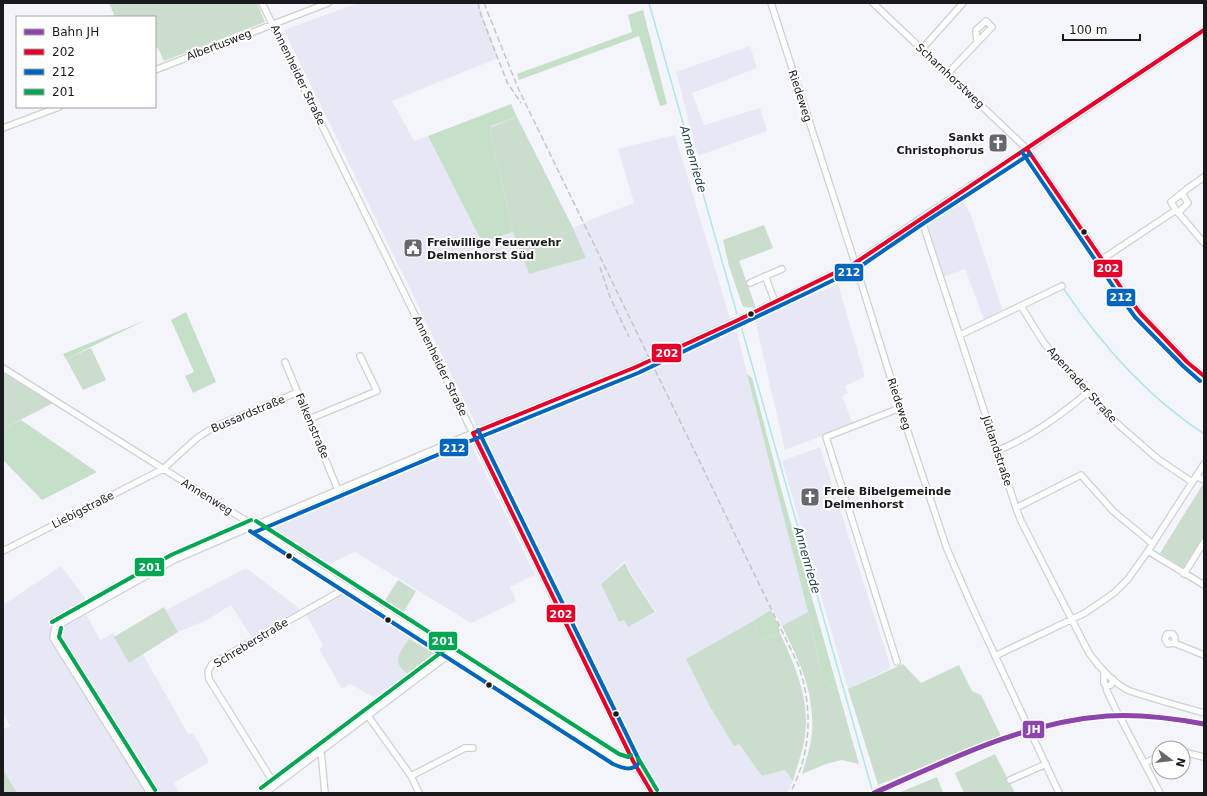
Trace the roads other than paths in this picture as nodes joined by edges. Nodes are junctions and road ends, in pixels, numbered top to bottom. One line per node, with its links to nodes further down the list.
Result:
1 (262, 3): 6 (street, Annenheider Straße)
2 (328, 3): 6 (street, Albertusweg)
3 (771, 3): 21 (street, Riedeweg)
4 (873, 3): 9 (street, Scharnhorstweg)
5 (963, 3): 9 (street)
6 (273, 24): 10 (street, Albertusweg); 37 (street, Annenheider Straße)
7 (1204, 30): 14 (street)
8 (978, 42): 11 (street)
9 (922, 49): 11 (street, Scharnhorstweg)
10 (156, 70)
11 (948, 73): 14 (street, Scharnhorstweg)
12 (56, 108): 13 (street)
13 (3, 128)
14 (1027, 149): 18 (street); 20 (street, Scharnhorstweg)
15 (1204, 177): 16 (street)
16 (1182, 193): 17 (street); 17 (street)
17 (1177, 212): 19 (street); 20 (street)
18 (921, 218): 21 (street); 28 (street, Jütlandstraße)
19 (1204, 243)
20 (1102, 260): 32 (street, Scharnhorstweg)
21 (855, 263): 26 (street); 35 (street, Riedeweg)
22 (782, 269): 23 (street)
23 (765, 276): 24 (street); 26 (street)
24 (750, 283)
25 (1062, 286): 27 (street)
26 (775, 302): 37 (street)
27 (1021, 306): 28 (street); 34 (street, Apenrader Straße)
28 (960, 335): 38 (street, Jütlandstraße)
29 (360, 356): 36 (street)
30 (285, 362): 33 (street, Falkenstraße)
31 (3, 368): 40 (street, Annenweg)
32 (1204, 376)
33 (298, 392): 36 (street, Falkenstraße); 40 (street, Bussardstraße)
34 (1087, 394): 38 (street); 43 (street, Apenrader Straße)
35 (900, 408): 58 (street, Riedeweg); 59 (street)
36 (309, 419): 44 (street, Falkenstraße)
37 (473, 433): 44 (street); 72 (street, Annenheider Straße)
38 (996, 451): 45 (street, Jütlandstraße)
39 (1204, 464): 41 (street)
40 (163, 469): 46 (street, Annenweg); 49 (street, Liebigstraße)
41 (1196, 476): 42 (street); 43 (street)
42 (1204, 480)
43 (1192, 482): 48 (street)
44 (338, 490): 46 (street)
45 (1016, 508): 48 (street); 54 (street, Jütlandstraße)
46 (252, 526): 53 (street, Annenweg); 78 (street)
47 (1204, 542): 51 (street)
48 (1153, 544): 50 (street)
49 (3, 551)
50 (1148, 551): 51 (street); 54 (street)
51 (1184, 574): 52 (street)
52 (1204, 585)
53 (348, 587): 56 (street, Annenweg); 77 (street, Schreberstraße)
54 (1072, 619): 58 (street); 60 (street, Jütlandstraße)
55 (1174, 643): 57 (street)
56 (451, 653): 65 (street); 72 (street, Annenweg)
57 (1204, 655)
58 (995, 656): 74 (street, Riedeweg)
59 (897, 662)
60 (1104, 671): 61 (street, Jütlandstraße); 62 (street)
61 (1113, 679): 62 (street); 64 (street, Jütlandstraße)
62 (1106, 686): 63 (street)
63 (1117, 712)
64 (1204, 713)
65 (368, 716): 68 (street); 75 (street)
66 (1121, 719): 73 (street)
67 (473, 748): 75 (street)
68 (321, 751): 77 (street); 80 (street)
69 (1191, 754): 70 (street)
70 (1204, 757)
71 (1151, 760): 73 (street)
72 (634, 761): 82 (street, Annenheider Straße)
73 (1145, 763): 84 (street)
74 (1046, 764): 76 (street); 83 (street, Riedeweg)
75 (411, 776): 81 (street)
76 (1010, 780)
77 (275, 785): 79 (street)
78 (150, 793)
79 (265, 793)
80 (325, 793)
81 (419, 793)
82 (651, 793)
83 (1060, 793)
84 (1160, 793)

